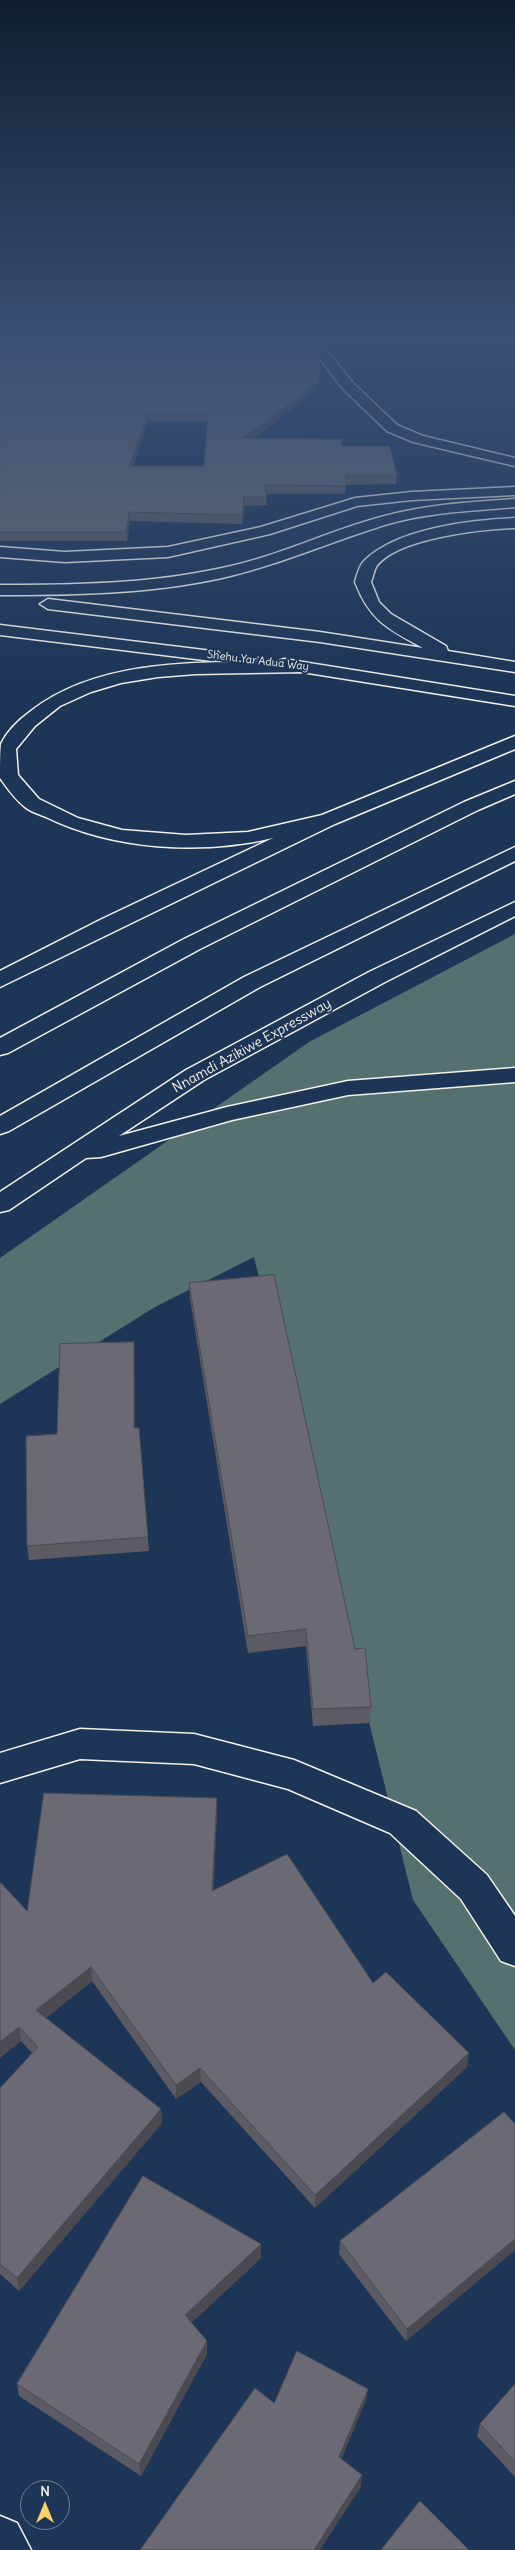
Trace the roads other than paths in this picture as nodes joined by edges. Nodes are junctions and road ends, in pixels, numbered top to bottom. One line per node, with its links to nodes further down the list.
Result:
1 (490, 456): 2 (main road)
2 (515, 462)
3 (515, 491): 6 (main road)
4 (515, 503): 7 (main road)
5 (515, 523): 10 (main road)
6 (0, 552)
7 (0, 590)
8 (0, 599): 10 (main road)
9 (0, 630): 11 (main road, Shehu Yar'Adua Way)
10 (453, 657): 12 (main road)
11 (302, 667): 13 (main road, Shehu Yar'Adua Way); 16 (main road)
12 (515, 667)
13 (515, 701)
14 (515, 742): 16 (main road)
15 (515, 787): 20 (main road)
16 (328, 820): 19 (main road)
17 (515, 853): 22 (main road)
18 (515, 908): 23 (main road, Nnamdi Azikiwe Expressway)
19 (0, 980)
20 (0, 1048)
21 (515, 1075): 23 (main road)
22 (0, 1126)
23 (66, 1159): 24 (main road, Nnamdi Azikiwe Expressway)
24 (0, 1204)
25 (0, 1768): 26 (main road)
26 (515, 1948)
27 (0, 2540): 28 (main road)
28 (8, 2550)

